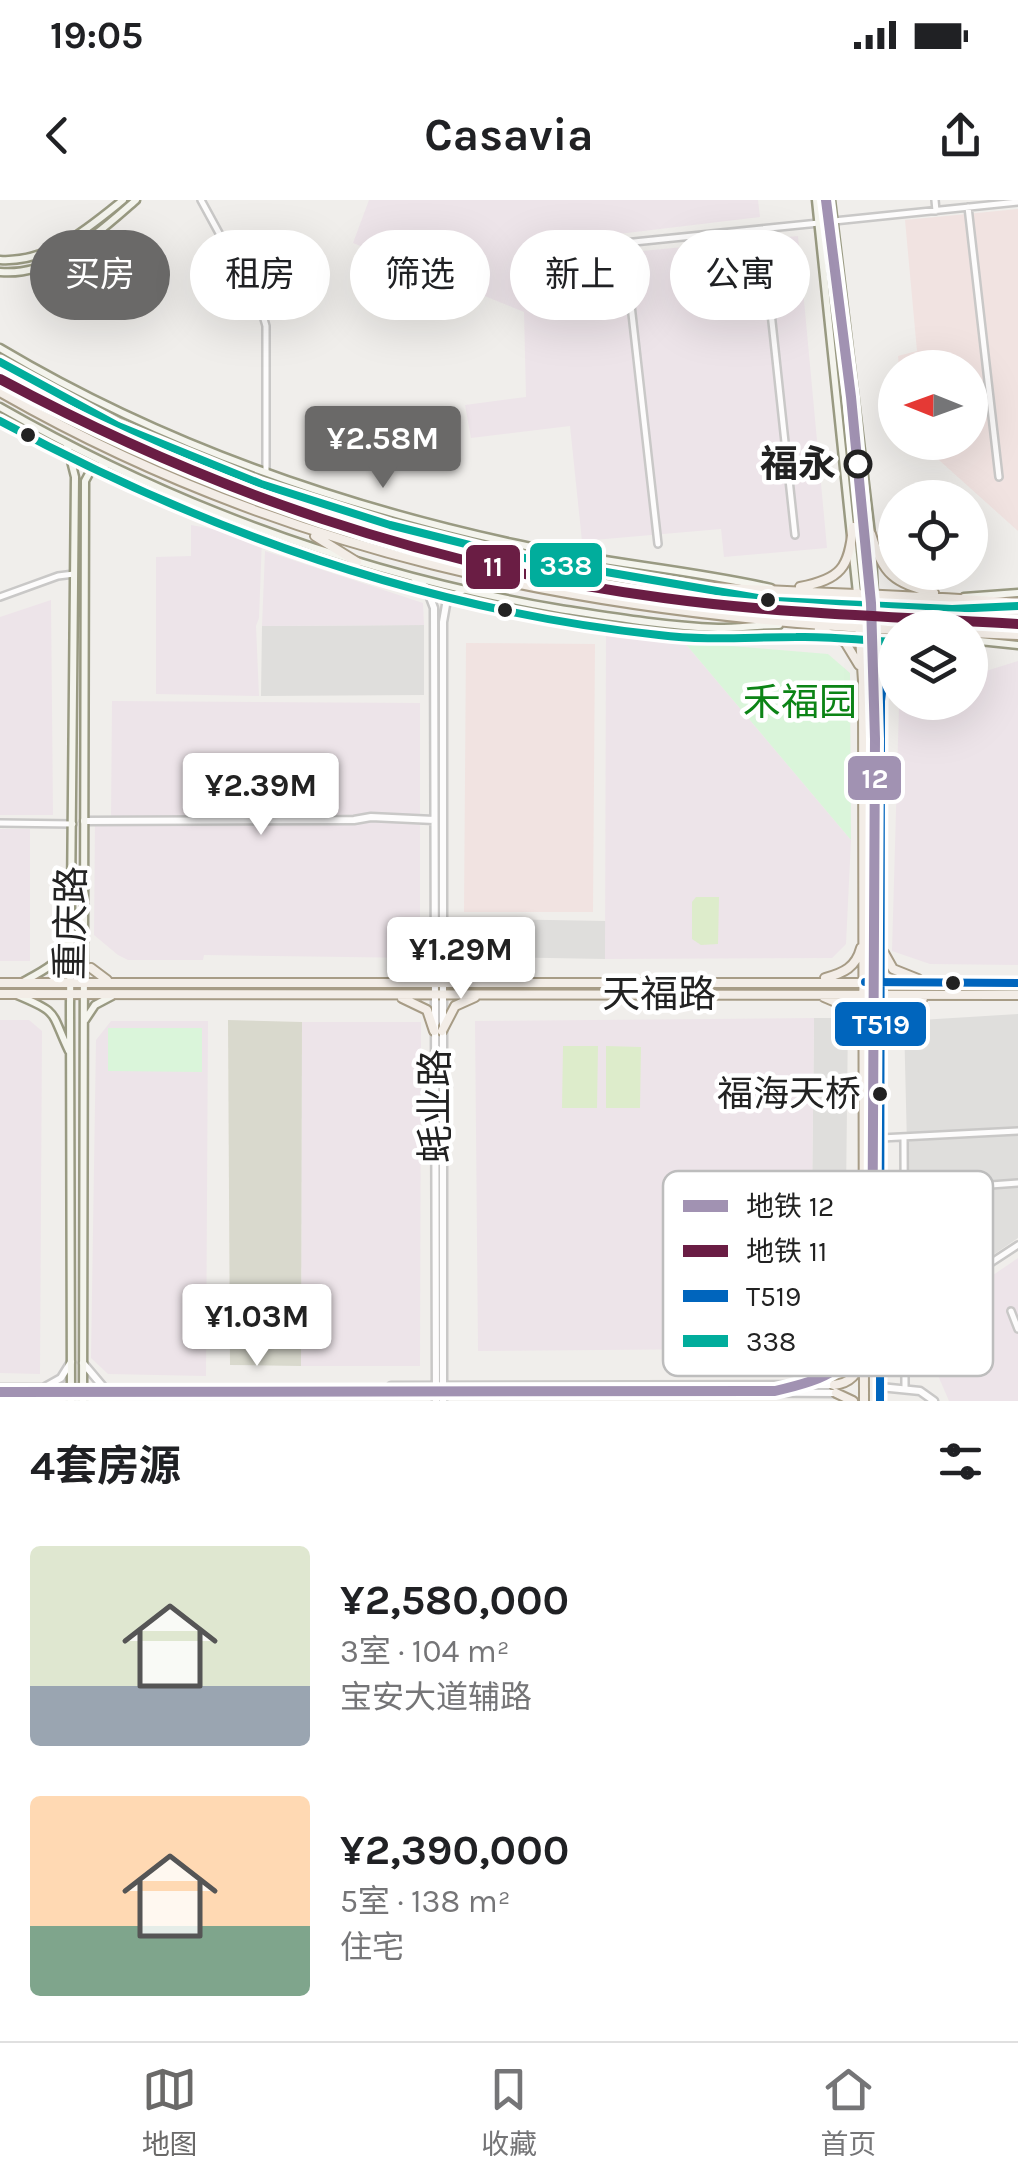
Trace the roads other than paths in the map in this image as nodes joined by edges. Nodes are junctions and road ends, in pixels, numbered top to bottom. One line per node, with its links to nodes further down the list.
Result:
1 (122, 200): 13 (main road)
2 (136, 200): 14 (main road)
3 (202, 200): 21 (street)
4 (816, 200): 11 (main road)
5 (831, 200): 10 (main road)
6 (935, 200): 9 (street)
7 (1018, 202): 8 (street)
8 (968, 207): 9 (street); 22 (street)
9 (936, 210): 10 (street)
10 (834, 221): 27 (main road)
11 (819, 223): 12 (street); 25 (main road)
12 (762, 229): 28 (street); 29 (street)
13 (0, 260)
14 (0, 272)
15 (0, 348): 21 (main road)
16 (0, 360): 33 (main road)
17 (0, 392): 26 (main road)
18 (0, 407): 19 (main road)
19 (67, 445): 20 (main road); 23 (main road, 重庆路)
20 (106, 464): 24 (main road, 重庆路); 30 (main road)
21 (266, 472): 33 (main road)
22 (999, 478)
23 (74, 525): 24 (main road); 31 (main road, 重庆路)
24 (86, 525): 54 (main road, 重庆路)
25 (852, 527): 33 (main road); 35 (main road)
26 (307, 530): 30 (main road); 41 (main road)
27 (870, 534): 37 (main road); 39 (main road)
28 (795, 535)
29 (658, 544)
30 (357, 562): 32 (main road)
31 (74, 574): 38 (street); 56 (main road, 重庆路)
32 (414, 578): 34 (main road); 53 (street, 蚝业路)
33 (778, 589): 35 (main road)
34 (463, 590): 41 (main road); 61 (street, 蚝业路)
35 (857, 592): 37 (main road); 42 (main road)
36 (1018, 593): 39 (main road)
37 (874, 594): 39 (main road); 43 (main road)
38 (0, 597)
39 (953, 597): 40 (main road)
40 (1018, 603)
41 (800, 624): 42 (main road); 49 (main road)
42 (859, 628): 43 (main road); 49 (main road)
43 (876, 628): 48 (main road)
44 (1018, 635): 45 (main road)
45 (988, 636)
46 (988, 640): 47 (main road)
47 (1018, 645)
48 (878, 659)
49 (863, 681): 51 (main road)
50 (878, 706): 51 (main road)
51 (863, 709): 59 (main road)
52 (881, 720): 58 (main road)
53 (434, 820): 54 (street); 61 (street, 蚝业路)
54 (84, 821): 60 (main road, 重庆路)
55 (0, 823): 56 (street)
56 (73, 824): 57 (main road, 重庆路)
57 (72, 922): 64 (main road, 重庆路); 74 (main road)
58 (881, 932): 72 (main road); 73 (main road)
59 (864, 934): 70 (main road); 71 (main road)
60 (84, 943): 62 (main road); 65 (main road, 重庆路)
61 (438, 949): 67 (main road); 68 (street, 蚝业路); 69 (main road)
62 (91, 968): 66 (main road)
63 (0, 982): 74 (main road, 天福路)
64 (71, 982): 65 (main road, 天福路); 74 (main road, 天福路); 85 (main road, 重庆路)
65 (84, 982): 66 (main road, 天福路); 88 (main road, 重庆路)
66 (116, 982): 67 (main road, 天福路)
67 (382, 982): 68 (main road, 天福路)
68 (438, 982): 69 (main road, 天福路); 79 (street, 蚝业路)
69 (491, 982): 70 (main road, 天福路)
70 (810, 982): 71 (main road, 天福路)
71 (864, 982): 72 (main road, 天福路); 82 (main road)
72 (881, 982): 73 (main road, 天福路); 83 (main road)
73 (938, 982): 75 (main road, 天福路)
74 (20, 983)
75 (1018, 983)
76 (0, 994): 77 (main road, 天福路)
77 (16, 994): 85 (main road, 天福路); 93 (main road)
78 (383, 994): 79 (main road, 天福路); 86 (main road, 天福路); 90 (main road)
79 (438, 994): 80 (main road, 天福路); 90 (street, 蚝业路)
80 (489, 994): 81 (main road, 天福路); 90 (main road)
81 (815, 994): 82 (main road, 天福路); 91 (main road)
82 (865, 994): 83 (main road, 天福路); 91 (main road)
83 (881, 994): 84 (main road, 天福路); 92 (main road)
84 (936, 994): 87 (main road, 天福路); 92 (main road)
85 (70, 995): 88 (main road, 天福路); 93 (main road, 重庆路)
86 (118, 995): 88 (main road, 天福路); 89 (main road)
87 (1018, 995)
88 (84, 996): 89 (main road, 重庆路)
89 (83, 1026): 107 (main road, 重庆路)
90 (438, 1031): 112 (street, 蚝业路)
91 (865, 1049): 97 (main road)
92 (881, 1050): 95 (main road)
93 (70, 1054): 106 (main road, 重庆路)
94 (1018, 1131): 96 (street)
95 (881, 1138): 96 (street); 98 (main road)
96 (904, 1138): 99 (street)
97 (865, 1171)
98 (881, 1171)
99 (905, 1171)
100 (1018, 1183): 101 (street)
101 (993, 1185)
102 (1018, 1245): 103 (street)
103 (993, 1261)
104 (1010, 1311): 105 (street)
105 (1018, 1328)
106 (72, 1361): 116 (street); 118 (main road, 重庆路)
107 (82, 1362): 117 (street); 119 (main road, 重庆路)
108 (854, 1376): 114 (main road)
109 (880, 1376): 113 (main road)
110 (905, 1376): 111 (street)
111 (905, 1387): 113 (street); 125 (street)
112 (439, 1388): 114 (street); 117 (street); 122 (street, 蚝业路)
113 (880, 1388): 124 (main road)
114 (835, 1389): 123 (main road)
115 (0, 1391): 116 (street)
116 (44, 1391): 118 (street); 120 (street)
117 (105, 1391): 119 (street); 121 (street)
118 (70, 1394): 119 (street)
119 (83, 1394)
120 (57, 1401)
121 (97, 1401)
122 (439, 1401)
123 (854, 1401)
124 (880, 1401)
125 (934, 1401)

